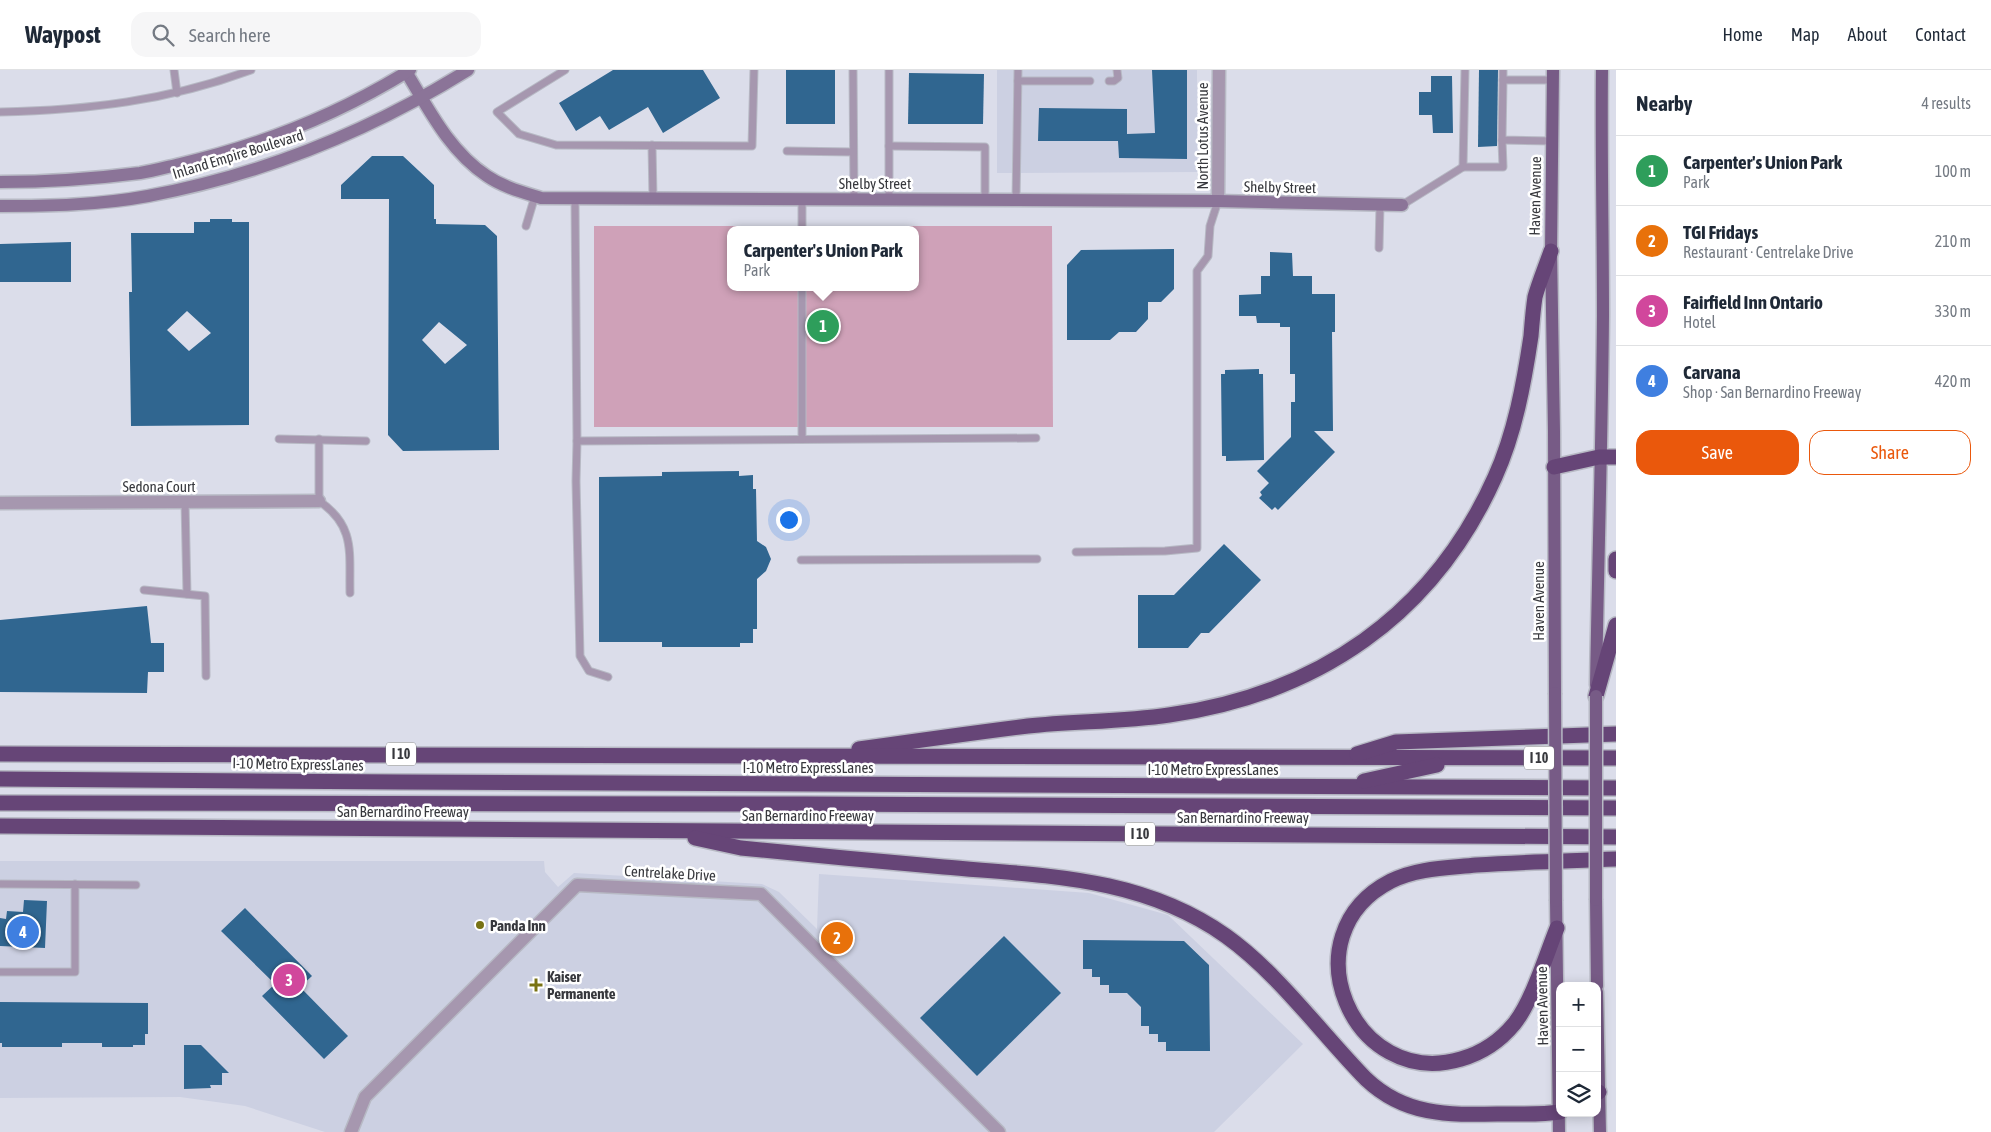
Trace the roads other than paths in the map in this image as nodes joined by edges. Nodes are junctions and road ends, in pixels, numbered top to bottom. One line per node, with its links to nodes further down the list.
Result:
1 (174, 70): 20 (lane)
2 (251, 70): 20 (lane)
3 (468, 70): 21 (street, Inland Empire Boulevard)
4 (565, 70): 25 (lane)
5 (754, 70): 25 (lane)
6 (853, 70): 28 (lane)
7 (889, 70): 26 (lane)
8 (1018, 70): 17 (lane)
9 (1117, 70): 19 (lane)
10 (1219, 70): 39 (street, North Lotus Avenue)
11 (1465, 70): 29 (lane)
12 (1504, 70): 16 (lane)
13 (1602, 70): 54 (main road)
14 (407, 71): 21 (street, Shelby Street); 30 (street, Inland Empire Boulevard)
15 (1553, 75): 16 (lane); 24 (main road, Haven Avenue)
16 (1503, 80): 23 (lane)
17 (1018, 81): 18 (lane); 38 (lane)
18 (1090, 81)
19 (1109, 81)
20 (177, 93): 22 (lane)
21 (422, 97): 31 (street, Shelby Street); 41 (street, Inland Empire Boulevard)
22 (0, 112)
23 (1502, 140): 24 (lane); 29 (lane)
24 (1552, 141): 46 (main road, Haven Avenue)
25 (652, 145): 33 (lane)
26 (889, 146): 36 (lane); 37 (lane)
27 (786, 151): 28 (lane)
28 (853, 152): 35 (lane)
29 (1463, 167): 42 (lane)
30 (0, 182)
31 (535, 196): 32 (street, Shelby Street); 43 (lane)
32 (575, 198): 33 (street, Shelby Street); 53 (lane)
33 (653, 198): 34 (street, Shelby Street)
34 (802, 199): 35 (street, Shelby Street); 44 (lane)
35 (854, 199): 36 (street, Shelby Street)
36 (889, 200): 37 (street, Shelby Street)
37 (985, 200): 38 (street, Shelby Street)
38 (1016, 200): 39 (street, Shelby Street)
39 (1218, 201): 40 (street, Shelby Street); 60 (lane)
40 (1380, 205): 42 (street, Shelby Street); 45 (lane)
41 (0, 206)
42 (1402, 206)
43 (526, 226)
44 (802, 226)
45 (1379, 248)
46 (1551, 251): 56 (main road, Haven Avenue); 74 (highway)
47 (802, 291): 51 (lane)
48 (279, 438): 50 (lane)
49 (1036, 438): 51 (lane)
50 (319, 439): 52 (lane); 57 (lane)
51 (802, 439): 53 (lane)
52 (366, 440)
53 (577, 441): 70 (lane)
54 (1600, 457): 55 (highway); 56 (highway); 71 (main road)
55 (1616, 457)
56 (1554, 467): 90 (main road, Haven Avenue, bridge)
57 (319, 501): 58 (street, Sedona Court); 66 (lane)
58 (185, 502): 59 (street, Sedona Court); 67 (lane)
59 (0, 503)
60 (1076, 552)
61 (1037, 559): 63 (lane)
62 (1616, 559): 64 (highway)
63 (801, 560)
64 (1616, 571)
65 (144, 590): 67 (lane)
66 (350, 593)
67 (187, 594): 69 (lane)
68 (1616, 625): 71 (highway)
69 (206, 676)
70 (608, 676)
71 (1596, 696): 92 (main road, bridge)
72 (1616, 734): 75 (highway)
73 (0, 754): 74 (highway, I 10)
74 (802, 757): 75 (highway, I 10)
75 (1341, 758): 77 (highway, I 10)
76 (1616, 758): 77 (highway, I 10)
77 (1462, 759): 79 (highway)
78 (0, 779): 79 (highway, I-10 Metro ExpressLanes)
79 (1338, 787): 80 (highway, I-10 Metro ExpressLanes)
80 (1616, 788)
81 (0, 803): 82 (highway)
82 (1616, 808)
83 (0, 826): 84 (highway, San Bernardino Freeway / I 10)
84 (664, 832): 85 (highway, San Bernardino Freeway / I 10); 96 (highway)
85 (1616, 837)
86 (1616, 860): 90 (highway)
87 (0, 884): 88 (lane)
88 (75, 884): 89 (lane); 91 (lane)
89 (136, 885)
90 (1557, 928): 94 (main road, Haven Avenue)
91 (0, 972)
92 (1597, 982)
93 (1597, 1027): 95 (main road)
94 (1559, 1072)
95 (1598, 1072)
96 (1556, 1112)
97 (1559, 1117): 101 (main road, Haven Avenue)
98 (1599, 1117): 102 (main road)
99 (351, 1132): 100 (street, Centrelake Drive)
100 (999, 1132)
101 (1560, 1132)
102 (1600, 1132)

